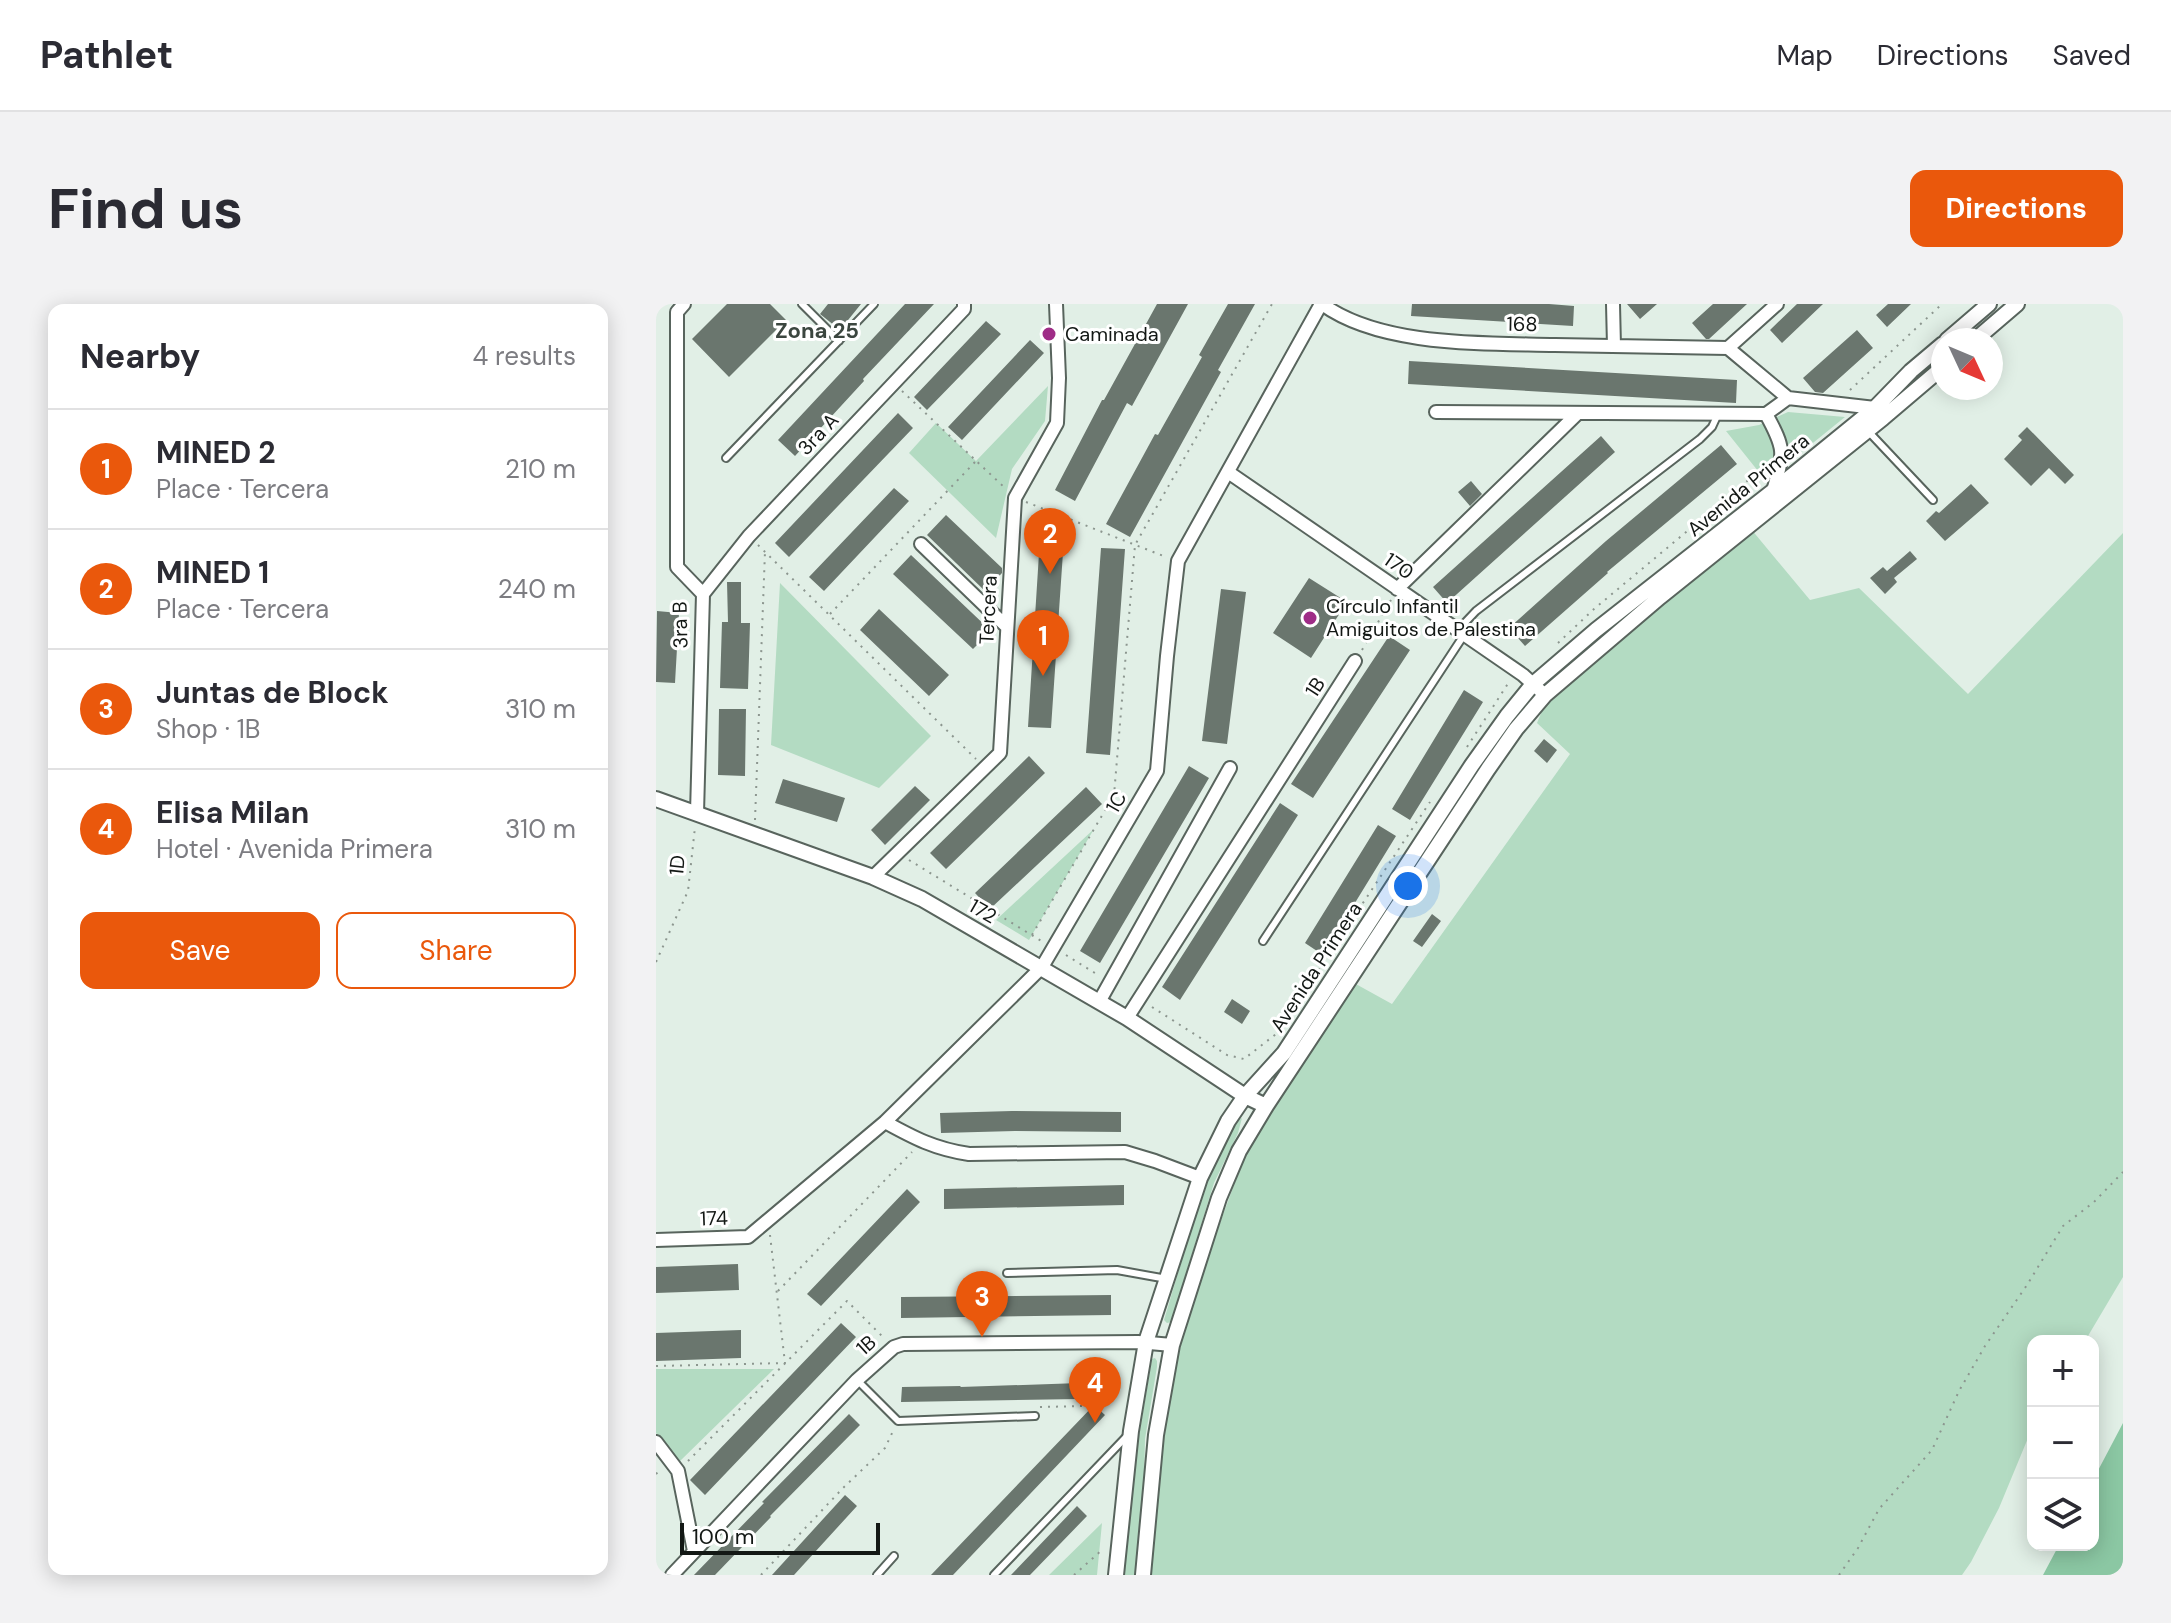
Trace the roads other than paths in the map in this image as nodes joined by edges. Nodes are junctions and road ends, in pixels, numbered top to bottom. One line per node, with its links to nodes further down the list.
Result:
1 (684, 304): 33 (street, 3ra B)
2 (802, 304): 15 (lane)
3 (874, 304): 15 (lane)
4 (964, 304): 33 (street, 3ra A)
5 (1056, 304): 34 (street, Tercera)
6 (1321, 304): 12 (street, 168); 28 (street, 1C)
7 (1347, 304): 12 (lane)
8 (1613, 304): 16 (street)
9 (1777, 304): 17 (street)
10 (1989, 304): 13 (street, Avenida Primera)
11 (2017, 304): 14 (street)
12 (1337, 315): 16 (street, 168)
13 (1961, 328)
14 (1989, 328)
15 (839, 341): 27 (lane)
16 (1614, 346): 17 (street, 168)
17 (1728, 348): 20 (street)
18 (1931, 354): 23 (street, Avenida Primera)
19 (1931, 376): 23 (street, Avenida Primera)
20 (1788, 398): 23 (street); 25 (street)
21 (1436, 412): 22 (street)
22 (1578, 413): 24 (street); 32 (street)
23 (1879, 413): 26 (street, Avenida Primera)
24 (1718, 414): 25 (street); 35 (lane)
25 (1766, 414): 29 (street)
26 (1863, 426): 29 (street, Avenida Primera); 30 (lane); 38 (street, Avenida Primera)
27 (726, 458)
28 (1228, 472): 32 (street, 170); 44 (street, 1C)
29 (1773, 491): 37 (street, Avenida Primera)
30 (1933, 500)
31 (921, 544): 34 (street)
32 (1397, 589): 35 (street, 170)
33 (703, 594): 41 (street, 3ra B)
34 (1007, 627): 42 (street, Tercera)
35 (1461, 633): 37 (street, 170); 43 (lane)
36 (1355, 661): 46 (street, 1B)
37 (1533, 684): 38 (street, 170); 47 (street, Avenida Primera)
38 (1545, 695): 48 (street, Avenida Primera)
39 (1230, 768): 45 (street)
40 (656, 799): 41 (street, 172)
41 (697, 813): 42 (street, 172)
42 (873, 877): 44 (street, 172)
43 (1263, 941)
44 (1042, 967): 45 (street, 172); 49 (street, 1C)
45 (1099, 1002): 46 (street, 172)
46 (1127, 1018): 47 (street, 172)
47 (1245, 1096): 48 (street, 172); 50 (street, Avenida Primera)
48 (1266, 1106): 56 (street, Avenida Primera)
49 (885, 1122): 50 (street); 51 (street, 1C)
50 (1200, 1178): 54 (street, Avenida Primera)
51 (769, 1221): 52 (street, 174)
52 (656, 1240)
53 (1007, 1273): 54 (lane)
54 (1167, 1279): 55 (street, Avenida Primera)
55 (1146, 1342): 56 (street, 1B); 57 (street, 1B); 59 (street, Avenida Primera)
56 (1172, 1345): 67 (street, Avenida Primera)
57 (857, 1380): 58 (lane); 61 (street, 1B)
58 (1035, 1416)
59 (1131, 1431): 65 (lane); 66 (street, Avenida Primera)
60 (656, 1442): 61 (street)
61 (694, 1551): 63 (street, 1B)
62 (894, 1556): 64 (lane)
63 (672, 1575)
64 (877, 1575)
65 (994, 1575)
66 (1116, 1575)
67 (1143, 1575)

